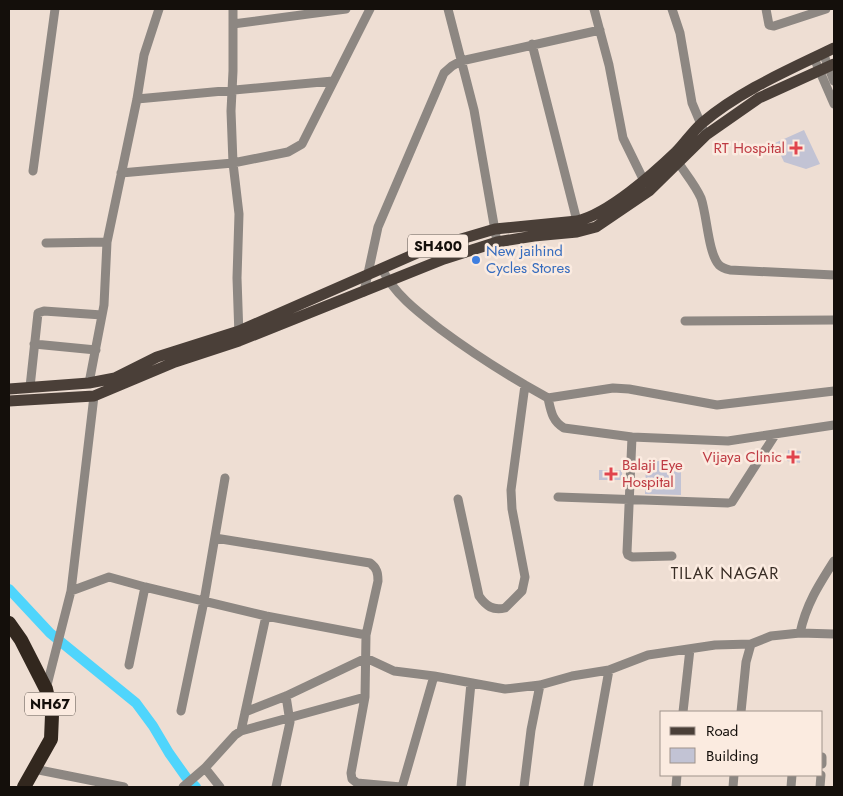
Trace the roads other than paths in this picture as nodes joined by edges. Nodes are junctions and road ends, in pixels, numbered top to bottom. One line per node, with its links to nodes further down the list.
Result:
1 (55, 9): 27 (street)
2 (159, 9): 21 (street)
3 (233, 9): 11 (street)
4 (346, 9): 11 (street)
5 (370, 9): 18 (street)
6 (448, 9): 16 (street)
7 (594, 9): 12 (street)
8 (672, 9): 23 (street)
9 (766, 9): 10 (street)
10 (826, 9)
11 (233, 24): 20 (street)
12 (600, 30): 13 (street); 29 (street)
13 (532, 44): 16 (street); 31 (street)
14 (834, 48): 15 (main road, SH400)
15 (818, 55): 17 (street); 23 (main road, SH400)
16 (461, 61): 32 (street); 38 (street)
17 (827, 67): 19 (street); 22 (street); 24 (main road, SH400)
18 (333, 81): 20 (street); 26 (street)
19 (834, 81)
20 (232, 90): 21 (street); 26 (street)
21 (137, 99): 28 (street)
22 (834, 104)
23 (701, 124): 24 (street); 25 (main road, SH400)
24 (706, 135): 25 (main road, SH400)
25 (676, 158): 29 (main road, SH400); 30 (main road, SH400); 37 (street)
26 (233, 162): 28 (street); 44 (street)
27 (33, 171)
28 (120, 173): 33 (street)
29 (643, 180): 30 (street); 31 (main road, SH400)
30 (649, 191): 34 (main road, SH400)
31 (577, 222): 32 (main road, SH400)
32 (495, 230): 34 (street); 36 (main road, SH400)
33 (107, 242): 35 (street); 41 (street)
34 (497, 242): 39 (main road, SH400)
35 (46, 243)
36 (382, 269): 38 (main road, SH400); 39 (street)
37 (834, 275)
38 (367, 276): 40 (street); 44 (main road, SH400)
39 (388, 281): 40 (main road, SH400); 48 (street)
40 (364, 292): 44 (main road, SH400)
41 (102, 315): 45 (street); 46 (street)
42 (834, 320): 43 (street)
43 (685, 321)
44 (239, 336): 47 (main road, SH400); 52 (main road, SH400)
45 (34, 344): 46 (street); 49 (street)
46 (96, 350): 47 (street)
47 (89, 383): 49 (main road, SH400)
48 (524, 385): 53 (street); 60 (street)
49 (30, 387): 50 (main road, SH400)
50 (9, 388)
51 (834, 391): 53 (street)
52 (94, 396): 54 (main road, SH400); 66 (street)
53 (548, 398): 57 (street)
54 (9, 401)
55 (834, 425): 56 (street)
56 (775, 435): 57 (street); 61 (street)
57 (632, 437): 61 (street)
58 (225, 478): 62 (street)
59 (558, 497): 61 (street)
60 (458, 499)
61 (629, 500): 63 (street)
62 (215, 538): 67 (street); 72 (street)
63 (672, 556)
64 (834, 562): 70 (street)
65 (145, 587): 66 (street); 67 (street); 77 (street)
66 (71, 592): 82 (street)
67 (204, 601): 68 (street); 85 (street)
68 (266, 616): 72 (street); 88 (street)
69 (9, 623): 73 (highway, NH67)
70 (800, 633): 71 (street); 74 (street)
71 (834, 634)
72 (366, 635): 76 (street)
73 (15, 639): 82 (highway, NH67)
74 (751, 644): 75 (street); 87 (street)
75 (690, 649): 78 (street); 86 (street)
76 (366, 658): 79 (street); 83 (street); 84 (street)
77 (129, 665)
78 (609, 670): 81 (street); 101 (street)
79 (434, 676): 80 (street); 98 (street)
80 (471, 683): 81 (street); 99 (street)
81 (540, 685): 100 (street)
82 (46, 688): 92 (highway, NH67)
83 (286, 696): 88 (street); 89 (street)
84 (365, 697): 89 (street); 98 (street)
85 (181, 711)
86 (683, 711)
87 (741, 711)
88 (245, 712): 90 (street)
89 (291, 718): 90 (street); 97 (street)
90 (241, 732): 91 (street)
91 (205, 768): 95 (street); 96 (street)
92 (34, 769): 93 (highway, NH67); 94 (street)
93 (24, 787)
94 (124, 787)
95 (183, 787)
96 (220, 787)
97 (276, 787)
98 (401, 787)
99 (461, 787)
100 (524, 787)
101 (588, 787)

